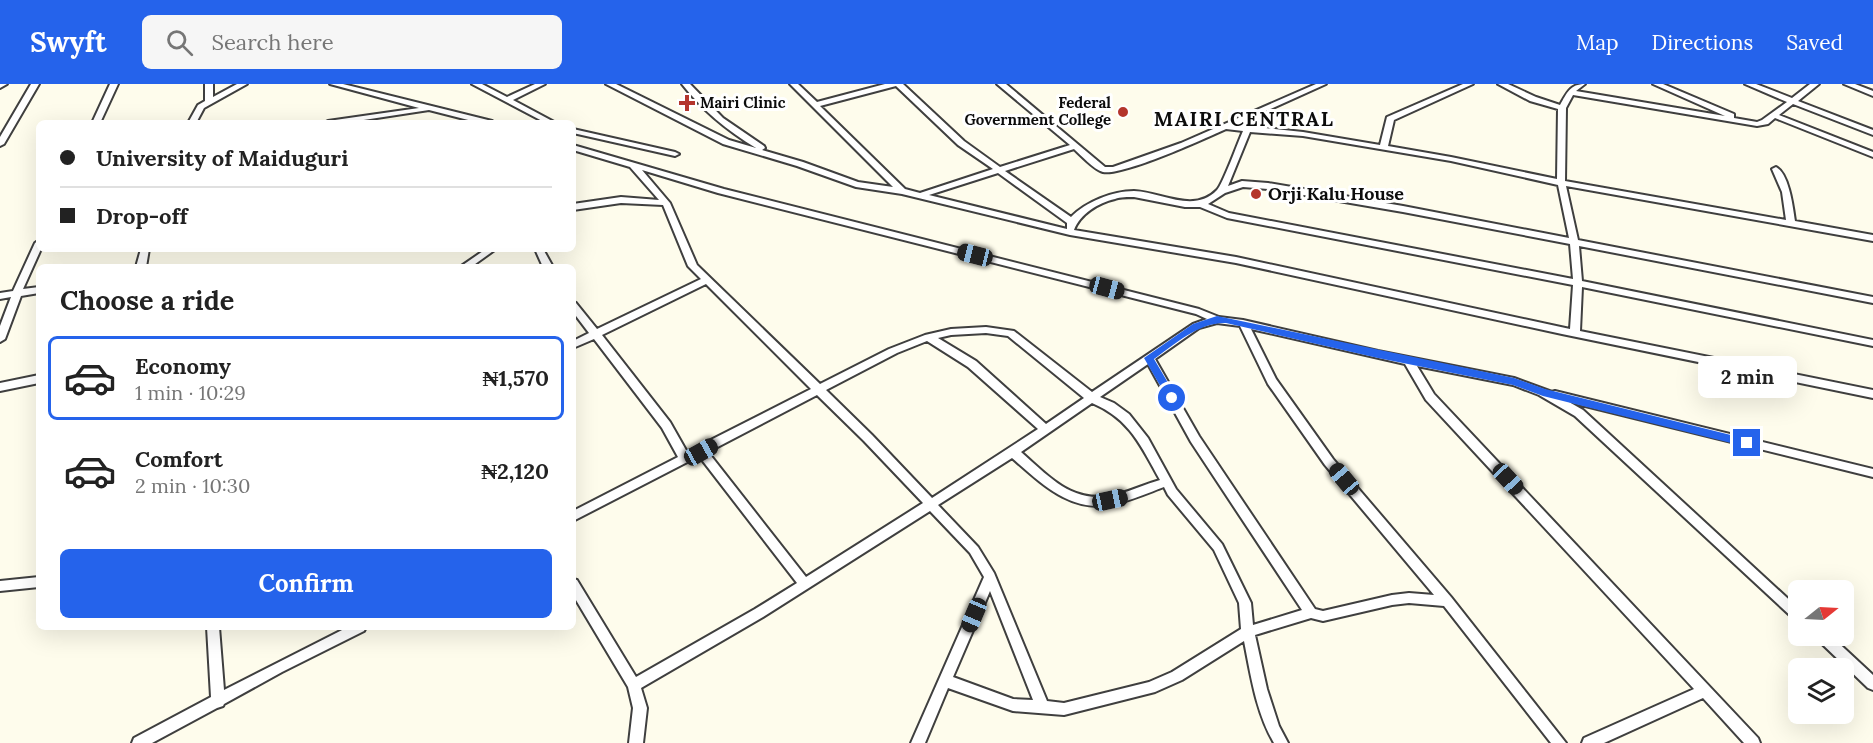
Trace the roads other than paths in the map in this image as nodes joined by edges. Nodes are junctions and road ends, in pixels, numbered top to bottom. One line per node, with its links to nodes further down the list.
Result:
1 (35, 84): 41 (street)
2 (114, 84): 31 (street)
3 (209, 84): 25 (street)
4 (243, 84): 25 (street)
5 (334, 84): 29 (street)
6 (477, 84): 24 (street)
7 (540, 84): 24 (street)
8 (610, 84): 47 (street)
9 (686, 84): 47 (street)
10 (794, 84): 27 (street)
11 (894, 84): 27 (street)
12 (899, 84): 50 (street)
13 (1001, 84): 42 (street)
14 (1322, 84): 37 (street)
15 (1469, 84): 44 (street)
16 (1502, 84): 28 (street)
17 (1581, 84): 22 (street)
18 (1657, 84): 36 (street)
19 (1749, 84): 26 (street)
20 (1815, 84): 26 (street)
21 (1848, 84): 23 (street)
22 (1571, 92): 28 (street); 36 (street)
23 (1873, 94)
24 (508, 99): 35 (street)
25 (209, 101): 32 (street)
26 (1791, 101): 30 (street); 40 (street)
27 (814, 105): 52 (street)
28 (1562, 108): 51 (street)
29 (432, 109): 33 (street); 34 (street)
30 (1773, 115): 36 (street); 46 (street)
31 (97, 120)
32 (193, 120)
33 (350, 120)
34 (474, 120)
35 (546, 120)
36 (1746, 123)
37 (1226, 127): 38 (street); 42 (street)
38 (1248, 128): 44 (street); 53 (street)
39 (576, 132): 45 (street)
40 (1873, 133)
41 (0, 144)
42 (1075, 146): 50 (street)
43 (576, 148): 48 (street)
44 (1383, 148): 51 (street)
45 (675, 154)
46 (1873, 155)
47 (777, 157): 52 (street)
48 (633, 165): 55 (street); 72 (street)
49 (1776, 169): 58 (street)
50 (998, 171): 54 (street); 59 (street)
51 (1561, 181): 58 (street); 61 (street)
52 (902, 191): 54 (street)
53 (1222, 191): 56 (street); 61 (street)
54 (918, 195): 59 (street)
55 (666, 203): 57 (street); 65 (street)
56 (1201, 204): 59 (street); 66 (street)
57 (576, 207)
58 (1791, 224): 60 (street)
59 (1071, 227): 74 (street)
60 (1873, 238)
61 (1574, 242): 66 (street); 70 (street)
62 (36, 250): 68 (street)
63 (488, 252): 64 (street)
64 (470, 264)
65 (706, 280): 75 (street); 84 (street)
66 (1578, 283): 74 (street); 79 (street)
67 (36, 290): 68 (street)
68 (16, 293): 69 (street); 77 (street)
69 (0, 296)
70 (1873, 300)
71 (576, 309): 75 (street)
72 (1217, 320): 73 (street); 80 (street)
73 (1243, 323): 81 (street); 101 (street)
74 (1575, 333): 86 (street)
75 (594, 334): 78 (street); 91 (street)
76 (928, 337): 84 (street); 87 (street); 88 (street)
77 (0, 339)
78 (576, 343)
79 (1873, 343)
80 (1149, 358): 87 (street); 103 (street)
81 (1408, 360): 85 (street); 111 (street)
82 (36, 380): 83 (street)
83 (0, 387)
84 (818, 389): 89 (street); 94 (street)
85 (1543, 392): 92 (street); 102 (street)
86 (1873, 394)
87 (1092, 398): 88 (street); 93 (street)
88 (1046, 430): 90 (street)
89 (701, 452): 91 (street); 98 (street)
90 (1013, 452): 93 (street); 94 (street)
91 (685, 459): 95 (street)
92 (1873, 473)
93 (1166, 482): 106 (street)
94 (930, 504): 96 (street); 98 (street)
95 (576, 514)
96 (990, 577): 108 (street); 113 (street)
97 (36, 582): 99 (street)
98 (804, 583): 110 (street)
99 (0, 586)
100 (576, 589): 110 (street)
101 (1447, 602): 103 (street); 118 (street)
102 (1788, 606)
103 (1311, 613): 106 (street)
104 (213, 630): 112 (street)
105 (354, 630): 112 (street)
106 (1248, 632): 113 (street); 117 (street)
107 (1833, 646): 109 (street)
108 (946, 681): 113 (street); 116 (street)
109 (1873, 684)
110 (634, 685): 115 (street)
111 (1705, 691): 119 (street); 120 (street)
112 (218, 702): 114 (street)
113 (1043, 708)
114 (139, 743)
115 (636, 743)
116 (918, 743)
117 (1281, 743)
118 (1559, 743)
119 (1589, 743)
120 (1753, 743)

